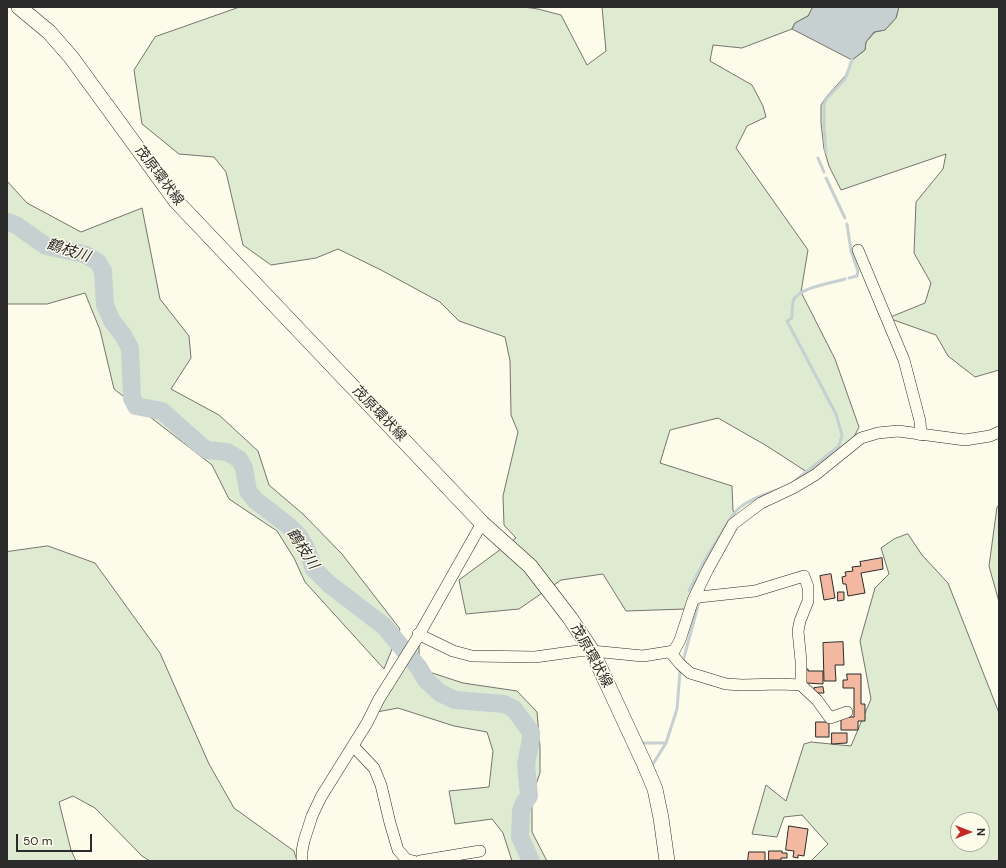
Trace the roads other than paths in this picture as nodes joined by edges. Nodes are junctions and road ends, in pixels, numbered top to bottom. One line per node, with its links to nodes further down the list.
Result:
1 (19, 7): 5 (main road, 茂原環状線)
2 (858, 250): 4 (street)
3 (999, 432): 4 (street)
4 (921, 435): 6 (street)
5 (482, 523): 7 (street); 8 (main road, 茂原環状線)
6 (693, 600): 9 (street); 10 (street)
7 (417, 637): 8 (street); 12 (street)
8 (592, 650): 9 (street); 17 (main road, 茂原環状線)
9 (670, 652): 10 (street)
10 (801, 685): 11 (street)
11 (847, 712)
12 (354, 747): 14 (street); 15 (street)
13 (480, 851): 16 (street)
14 (302, 861)
15 (413, 861)
16 (420, 861)
17 (667, 861)

